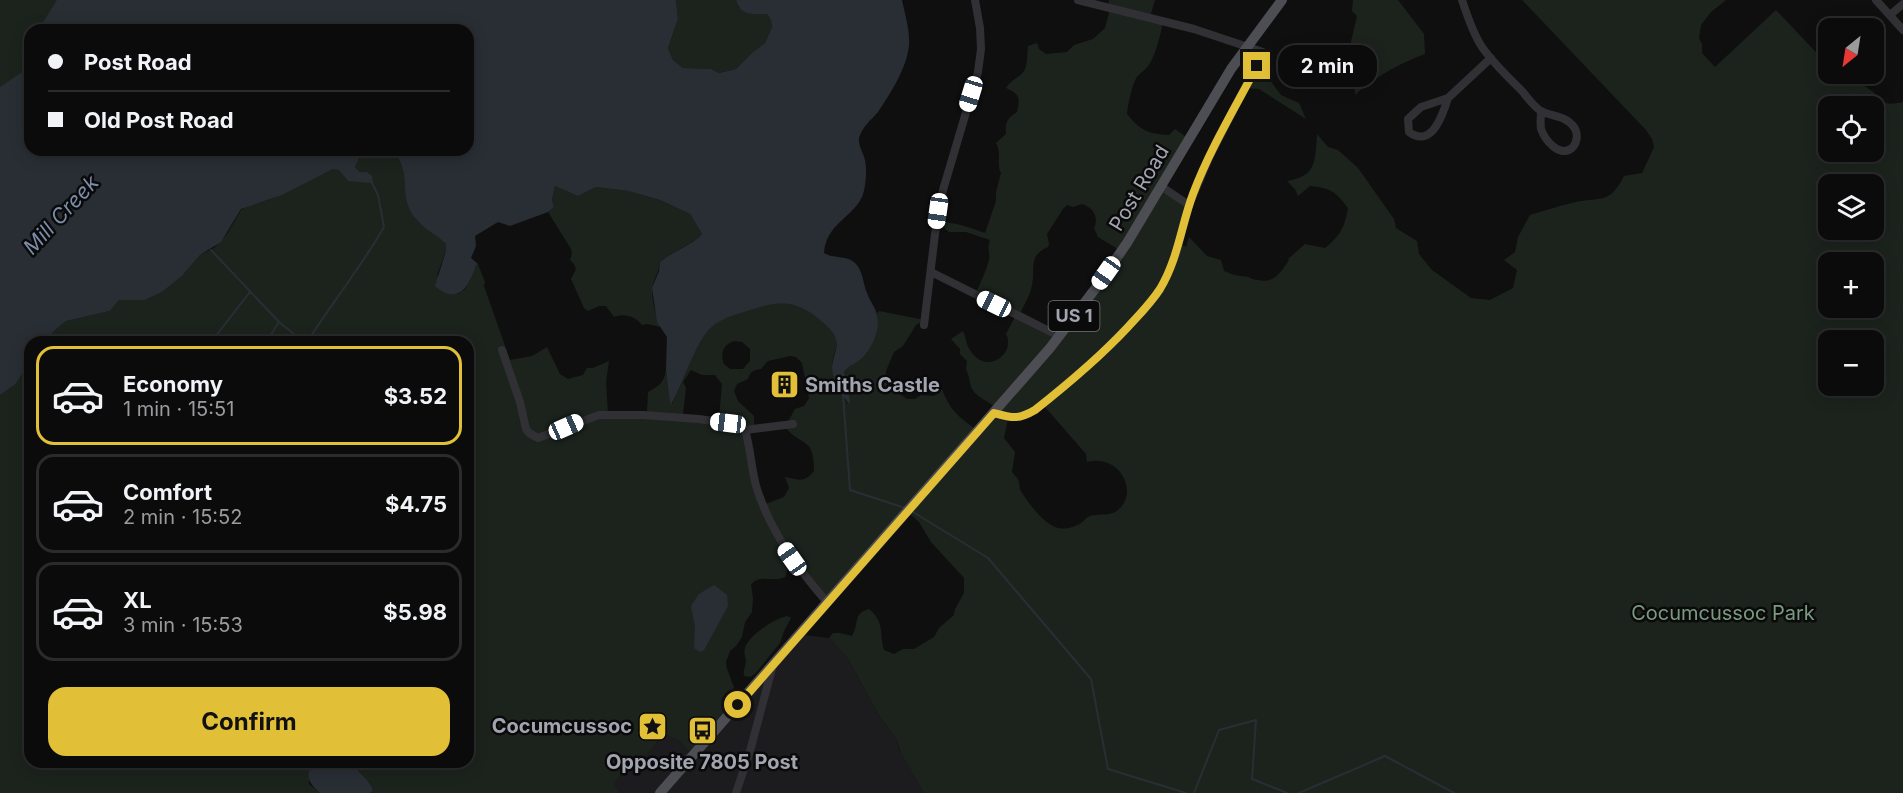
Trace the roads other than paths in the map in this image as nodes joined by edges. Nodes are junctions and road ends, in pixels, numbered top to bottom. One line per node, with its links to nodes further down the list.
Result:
1 (975, 0): 15 (street)
2 (1078, 0): 9 (street)
3 (1282, 0): 9 (main road, Post Road / US 1)
4 (1462, 0): 10 (street)
5 (1876, 0): 7 (street)
6 (1903, 4): 7 (street)
7 (1890, 15): 8 (street)
8 (1903, 30)
9 (1247, 45): 13 (main road, Post Road / US 1); 14 (street)
10 (1491, 58): 11 (street); 12 (street)
11 (1448, 98): 11 (street)
12 (1541, 111): 12 (street)
13 (1162, 187): 14 (street); 17 (main road, Post Road / US 1)
14 (1190, 205): 19 (street)
15 (931, 272): 16 (street); 17 (street)
16 (924, 325)
17 (1059, 336): 19 (main road, Post Road / US 1)
18 (502, 350): 21 (street)
19 (994, 413): 22 (main road, Post Road / US 1)
20 (794, 424): 21 (street)
21 (745, 430): 22 (street)
22 (827, 602): 23 (main road, Post Road / US 1)
23 (773, 664): 24 (main road, Post Road / US 1); 25 (street)
24 (660, 793)
25 (736, 793)

